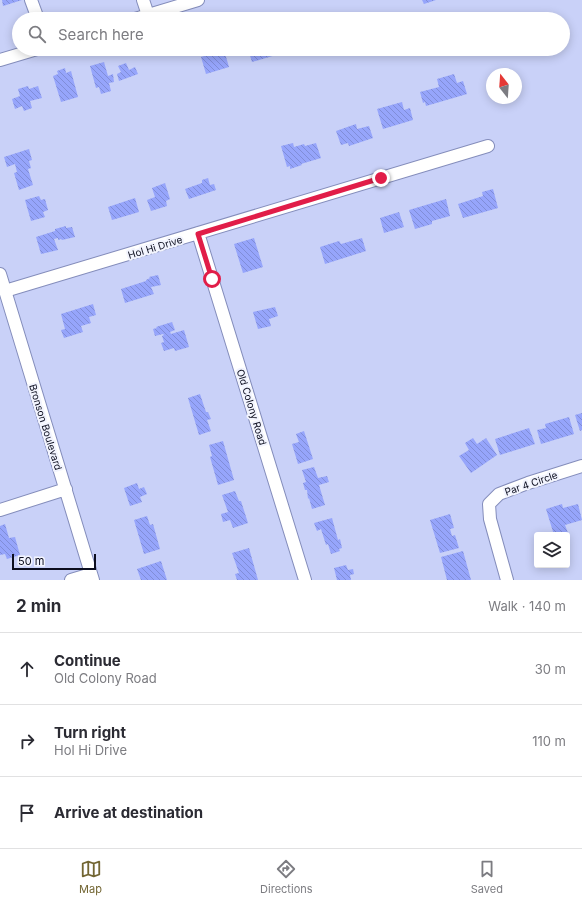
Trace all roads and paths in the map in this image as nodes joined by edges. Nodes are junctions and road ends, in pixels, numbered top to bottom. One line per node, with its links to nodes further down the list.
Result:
1 (31, 0): 4 (street)
2 (143, 0): 5 (street)
3 (191, 1): 6 (street)
4 (35, 12)
5 (147, 12)
6 (157, 12)
7 (13, 56): 8 (street)
8 (0, 60)
9 (488, 146): 10 (street, Hol Hi Drive)
10 (198, 234): 12 (street, Hol Hi Drive); 18 (street, Old Colony Road)
11 (0, 274): 12 (street, Bronson Boulevard)
12 (5, 291): 14 (street, Bronson Boulevard)
13 (582, 466): 19 (street, Par 4 Circle)
14 (66, 489): 15 (street); 16 (street, Bronson Boulevard)
15 (0, 510)
16 (92, 577): 17 (street)
17 (71, 580)
18 (305, 580)
19 (507, 580)

